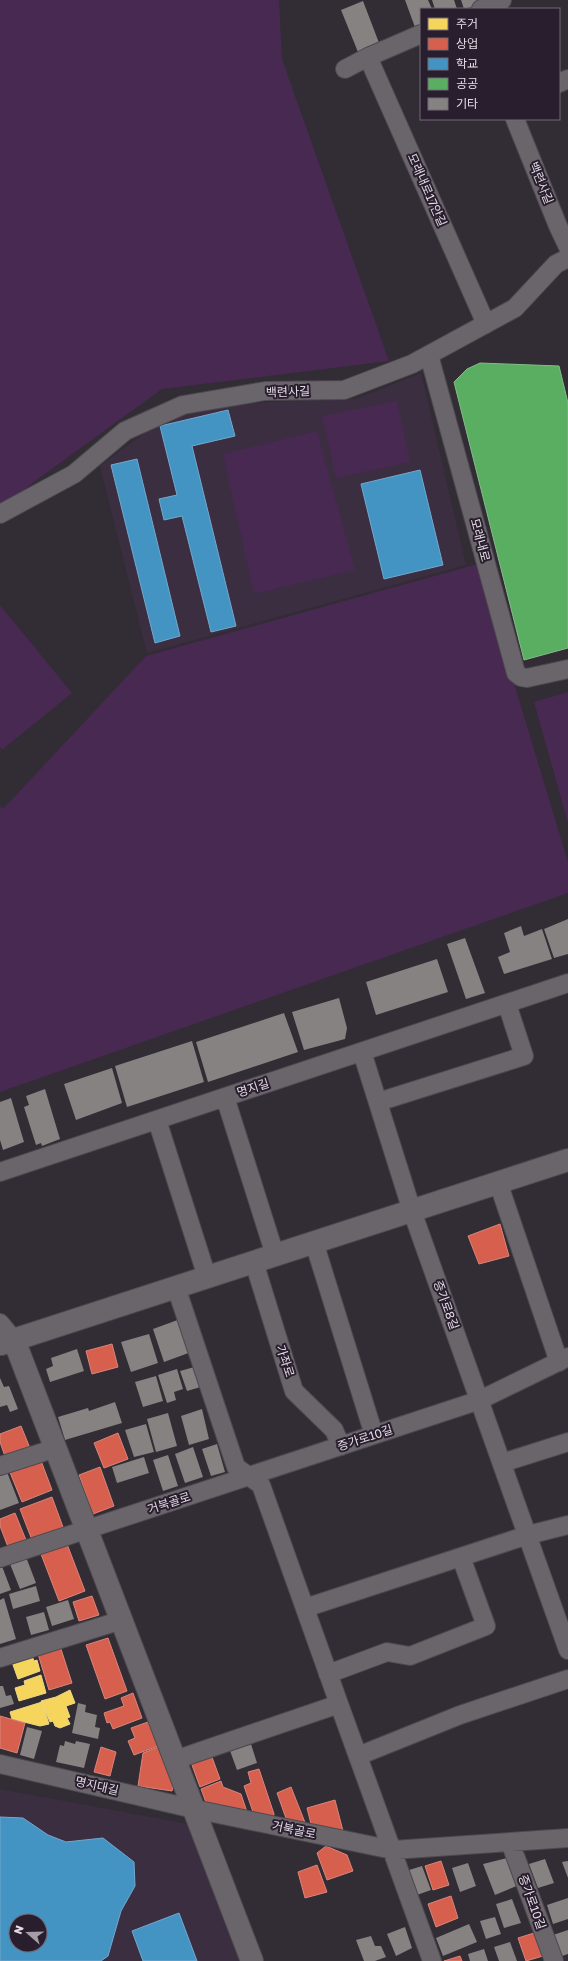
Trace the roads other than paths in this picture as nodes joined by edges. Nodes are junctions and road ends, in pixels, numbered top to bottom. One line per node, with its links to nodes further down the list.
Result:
1 (502, 0): 2 (street)
2 (483, 8)
3 (420, 34): 4 (street)
4 (368, 56): 5 (street); 9 (street, 모래내로17안길)
5 (345, 69)
6 (516, 120): 7 (street, 백련사길)
7 (568, 247)
8 (568, 258): 9 (street, 백련사길)
9 (486, 324): 10 (street, 백련사길)
10 (429, 355): 11 (street, 백련사길); 12 (street, 모래내로)
11 (0, 514)
12 (568, 669)
13 (568, 983): 14 (street, 명지길)
14 (507, 1004): 15 (street, 명지길); 17 (street)
15 (362, 1052): 16 (street, 명지길); 17 (street)
16 (225, 1097): 18 (street, 명지길); 24 (street)
17 (378, 1102): 22 (street)
18 (157, 1120): 20 (street, 명지길); 26 (street)
19 (568, 1160): 21 (street)
20 (0, 1172)
21 (498, 1182): 22 (street); 30 (street)
22 (412, 1210): 23 (street); 31 (street, 증가로8길)
23 (314, 1242): 24 (street); 32 (street)
24 (275, 1255): 25 (street)
25 (254, 1262): 26 (street); 34 (street, 가좌로)
26 (207, 1277): 27 (street)
27 (176, 1287): 29 (street); 38 (street)
28 (0, 1323): 29 (street)
29 (7, 1342): 35 (street)
30 (564, 1359): 31 (street)
31 (480, 1400): 32 (street, 증가로10길); 36 (street, 증가로8길)
32 (374, 1435): 34 (street, 증가로10길)
33 (568, 1442): 36 (street)
34 (341, 1446): 38 (street, 증가로10길)
35 (56, 1448): 37 (street); 40 (street)
36 (502, 1463): 41 (street, 증가로8길)
37 (0, 1466)
38 (250, 1475): 40 (street, 거북골로); 44 (street)
39 (568, 1525): 41 (street)
40 (87, 1530): 43 (street, 거북골로); 45 (street)
41 (528, 1536): 42 (street); 46 (street, 증가로8길)
42 (461, 1557): 44 (street); 48 (street)
43 (0, 1558)
44 (305, 1608): 48 (street)
45 (122, 1620): 47 (street); 52 (street)
46 (568, 1650)
47 (0, 1658)
48 (328, 1674): 50 (street)
49 (568, 1679): 51 (street)
50 (339, 1704): 51 (street); 52 (street)
51 (358, 1756): 57 (street)
52 (175, 1760): 54 (street)
53 (0, 1764): 54 (street, 명지대길)
54 (194, 1809): 57 (street, 거북골로); 59 (street)
55 (568, 1838): 56 (street)
56 (510, 1842): 57 (street); 61 (street, 증가로10길)
57 (393, 1850): 60 (street)
58 (568, 1959): 62 (street)
59 (252, 1961)
60 (432, 1961)
61 (554, 1961)
62 (562, 1961)

